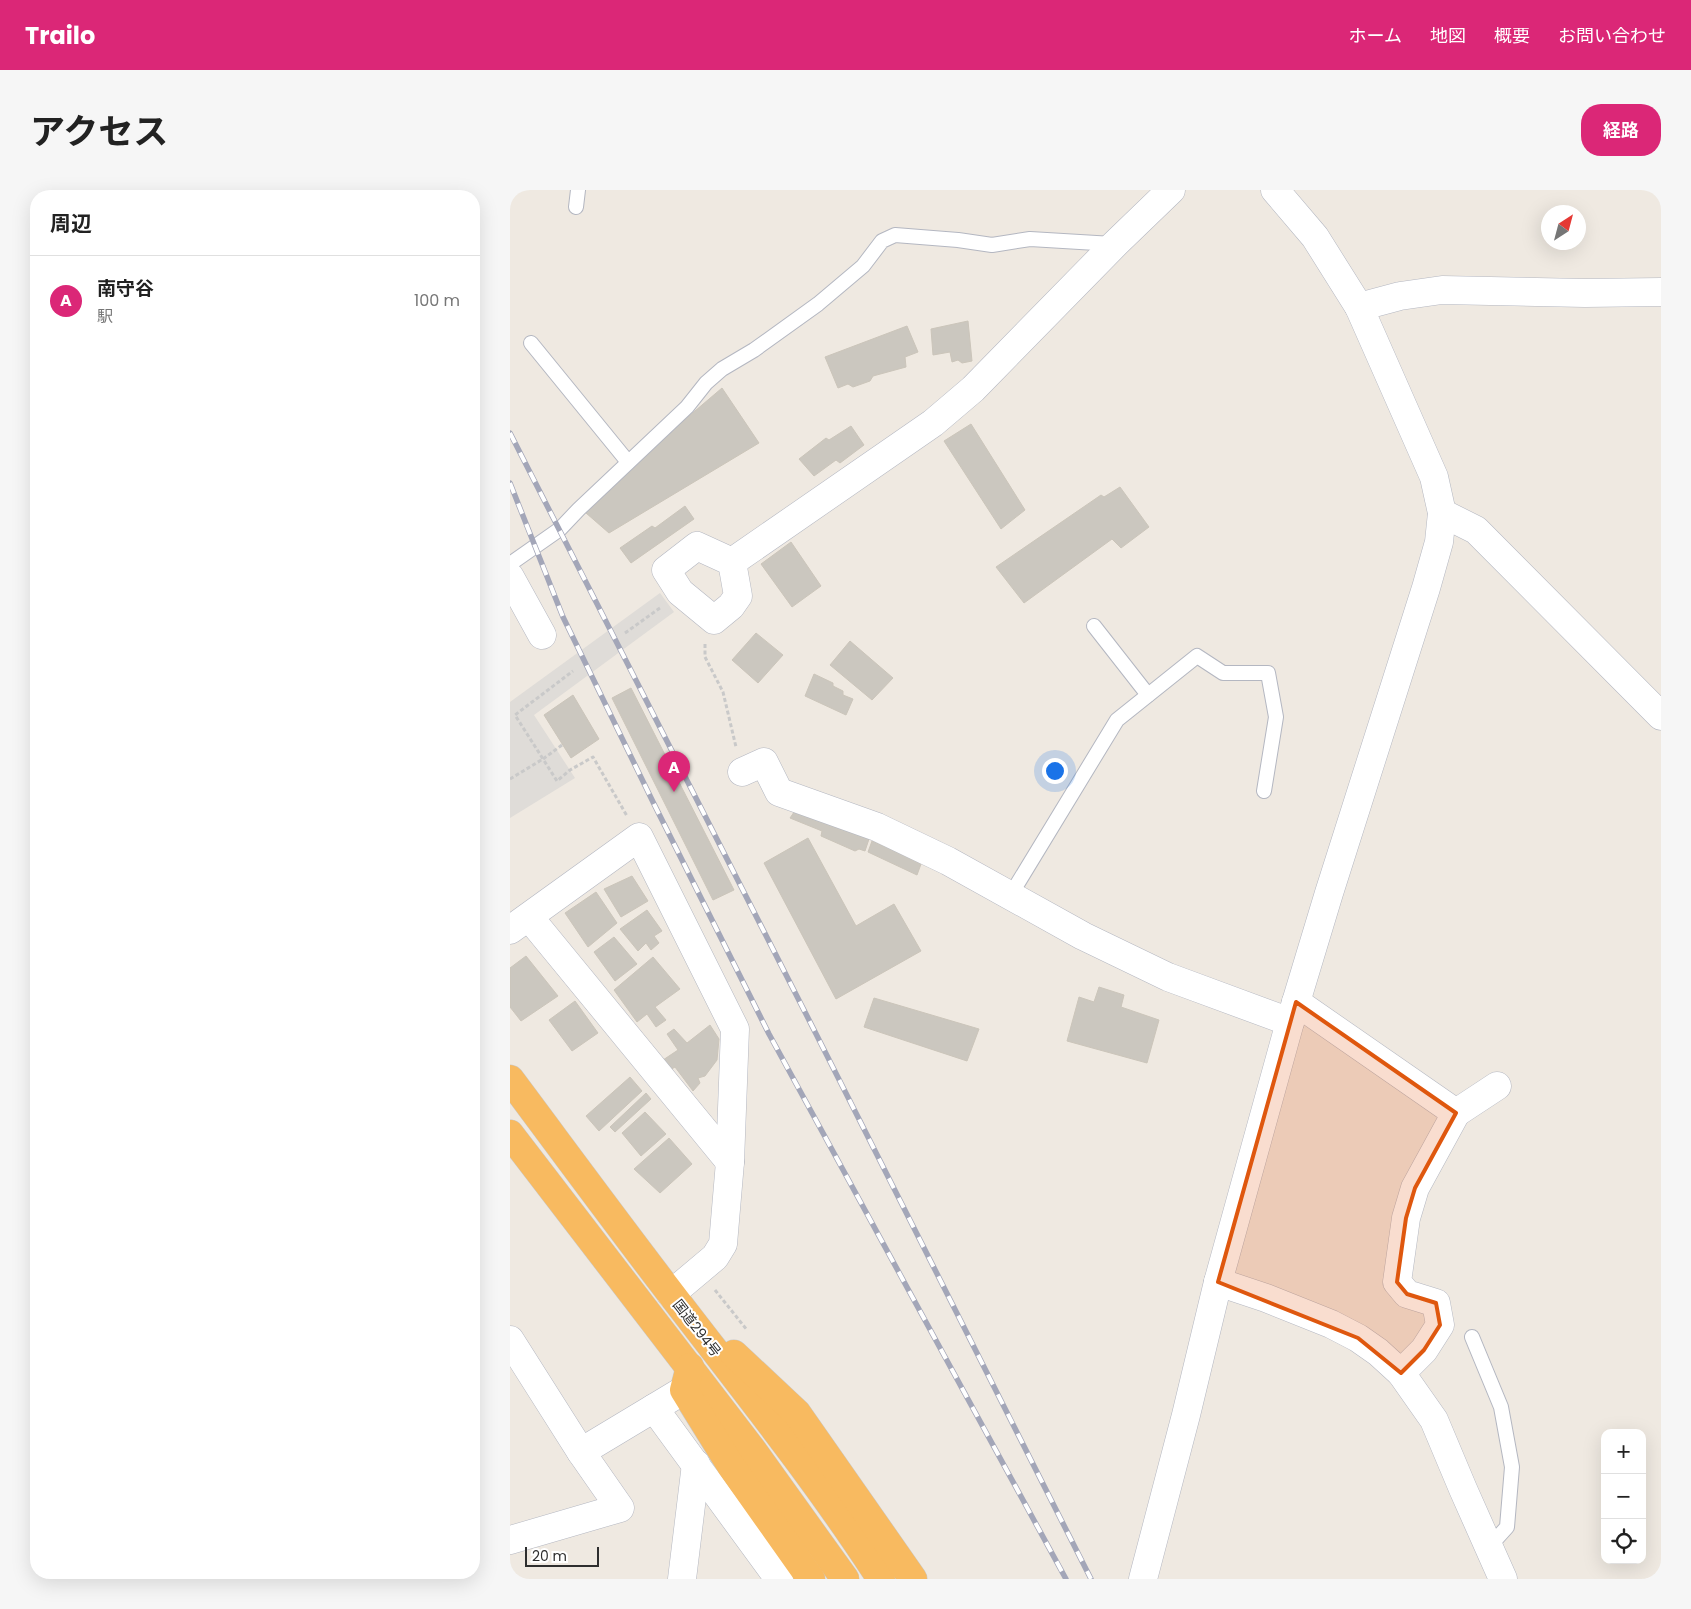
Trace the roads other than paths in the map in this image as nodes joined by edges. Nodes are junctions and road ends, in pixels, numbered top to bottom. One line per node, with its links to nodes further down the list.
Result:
1 (578, 190): 4 (lane)
2 (1171, 190): 5 (street)
3 (1275, 190): 7 (street)
4 (576, 207)
5 (1115, 244): 9 (lane); 11 (street)
6 (1661, 292): 7 (street)
7 (1359, 307): 10 (street)
8 (531, 343): 9 (lane)
9 (628, 462): 12 (lane)
10 (1442, 513): 17 (street); 22 (street)
11 (732, 562): 11 (street)
12 (510, 564)
13 (510, 577): 15 (street)
14 (1094, 626): 16 (lane)
15 (542, 635)
16 (1148, 695): 19 (lane); 20 (lane)
17 (1661, 716)
18 (742, 772): 20 (street)
19 (1264, 791)
20 (1010, 896): 22 (street)
21 (519, 923): 27 (street); 27 (street)
22 (1293, 1012): 25 (street); 28 (street)
23 (510, 1079): 29 (highway, 国道294号)
24 (1496, 1086): 25 (street)
25 (1456, 1113): 32 (street)
26 (510, 1134): 33 (highway)
27 (730, 1162): 29 (street)
28 (1218, 1282): 32 (street); 45 (street)
29 (671, 1294): 43 (highway, 国道294号); 44 (highway)
30 (1472, 1337): 38 (lane)
31 (510, 1340): 35 (street)
32 (1401, 1373): 38 (street)
33 (687, 1379): 34 (street); 41 (highway); 42 (highway)
34 (654, 1408): 35 (street); 36 (street)
35 (581, 1452): 37 (street)
36 (696, 1464): 39 (street); 40 (street)
37 (510, 1540)
38 (1489, 1547): 46 (street)
39 (682, 1579)
40 (779, 1579)
41 (811, 1579)
42 (845, 1579)
43 (881, 1579)
44 (913, 1579)
45 (1143, 1579)
46 (1503, 1579)

